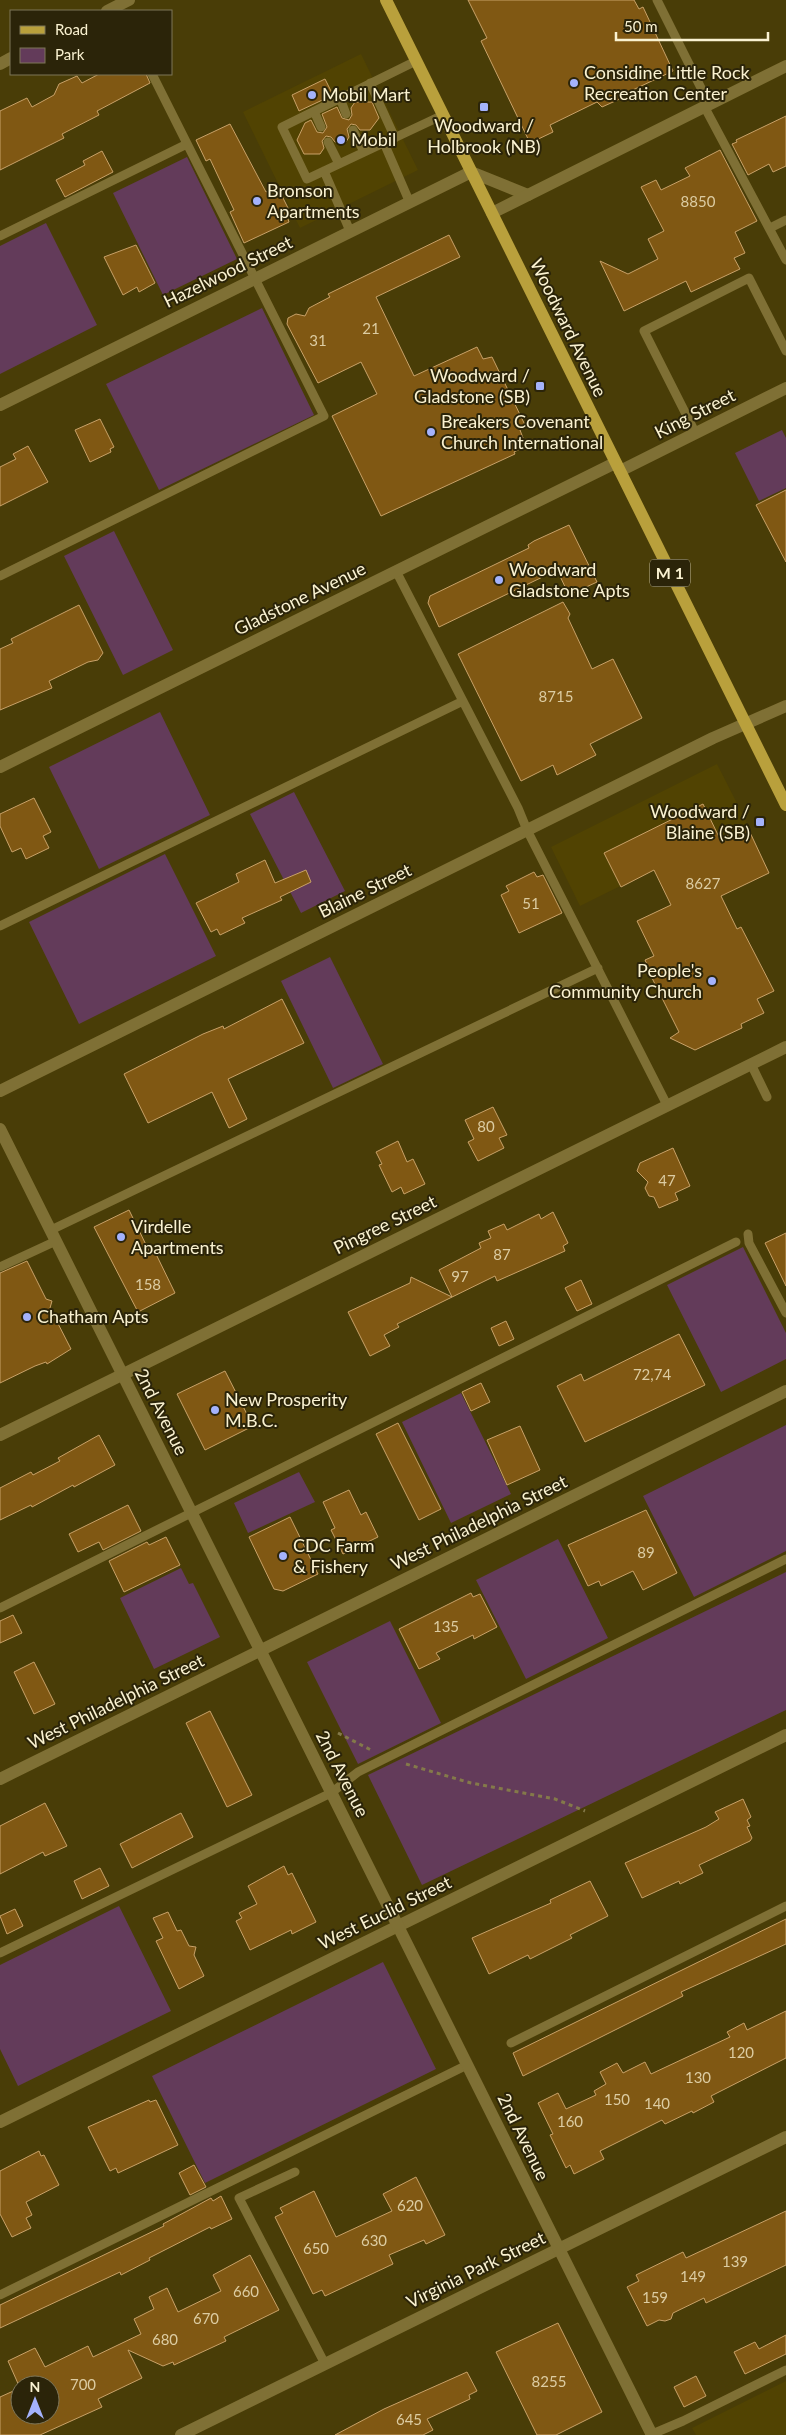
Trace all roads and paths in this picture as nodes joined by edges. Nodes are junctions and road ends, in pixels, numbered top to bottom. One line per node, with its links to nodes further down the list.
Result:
1 (386, 0): 3 (main road, Woodward Avenue / M 1)
2 (657, 0): 8 (lane)
3 (416, 61): 6 (lane); 11 (main road, Woodward Avenue / M 1)
4 (786, 66): 8 (street)
5 (152, 75): 17 (lane)
6 (370, 83): 7 (lane); 14 (lane)
7 (340, 98): 9 (lane); 10 (lane)
8 (706, 105): 22 (street); 26 (lane)
9 (314, 111): 12 (lane); 20 (lane)
10 (346, 114)
11 (443, 115): 14 (lane); 21 (main road, Woodward Avenue / M 1)
12 (321, 127)
13 (353, 130): 18 (lane)
14 (395, 138): 16 (lane)
15 (328, 142): 19 (lane)
16 (384, 143): 18 (lane); 23 (lane)
17 (187, 144): 28 (lane); 30 (lane)
18 (364, 152): 19 (lane)
19 (340, 164): 20 (lane)
20 (324, 171): 27 (lane)
21 (471, 172): 22 (street); 23 (street, Hazelwood Street); 24 (main road, Woodward Avenue / M 1)
22 (528, 196): 24 (street)
23 (410, 202): 27 (street, Hazelwood Street)
24 (492, 213): 35 (main road, Woodward Avenue / M 1)
25 (786, 220): 26 (lane)
26 (770, 228): 29 (lane)
27 (350, 231): 30 (street, Hazelwood Street)
28 (0, 236)
29 (786, 260)
30 (255, 278): 33 (street, Hazelwood Street); 37 (lane)
31 (786, 351): 34 (lane)
32 (786, 388): 34 (street, King Street)
33 (0, 405)
34 (696, 434): 35 (street, King Street)
35 (618, 467): 36 (street, Gladstone Avenue); 40 (main road, Woodward Avenue / M 1)
36 (396, 571): 38 (lane); 41 (street, Gladstone Avenue)
37 (0, 576)
38 (463, 701): 43 (lane); 44 (lane)
39 (786, 706): 40 (street, Blaine Street)
40 (746, 724): 42 (main road, Woodward Avenue / M 1); 43 (street, Blaine Street)
41 (0, 767)
42 (786, 804)
43 (528, 830): 45 (lane); 48 (street, Blaine Street)
44 (0, 926)
45 (598, 968): 50 (lane); 53 (lane)
46 (786, 1046): 47 (street, Pingree Street)
47 (751, 1064): 49 (lane); 50 (street, Pingree Street)
48 (0, 1091)
49 (767, 1097)
50 (667, 1105): 57 (street, Pingree Street)
51 (0, 1129): 53 (street, 2nd Avenue)
52 (748, 1234): 56 (lane)
53 (53, 1236): 55 (lane); 57 (street, 2nd Avenue)
54 (736, 1242): 60 (lane)
55 (0, 1267)
56 (786, 1313)
57 (122, 1375): 59 (street, Pingree Street); 60 (street, 2nd Avenue)
58 (786, 1391): 63 (street, West Philadelphia Street)
59 (0, 1435)
60 (192, 1514): 62 (lane); 63 (street, 2nd Avenue)
61 (786, 1559): 66 (lane)
62 (0, 1608)
63 (260, 1650): 67 (street, West Philadelphia Street); 68 (street, 2nd Avenue)
64 (338, 1733): 66 (path)
65 (786, 1736): 71 (street, West Euclid Street)
66 (386, 1758): 68 (lane); 69 (path)
67 (0, 1779)
68 (331, 1793): 71 (street, 2nd Avenue); 72 (lane)
69 (585, 1811)
70 (786, 1906): 73 (lane)
71 (398, 1926): 74 (street, 2nd Avenue); 75 (street, West Euclid Street)
72 (0, 1953)
73 (511, 2043)
74 (467, 2065): 78 (street, 2nd Avenue); 79 (lane)
75 (0, 2122)
76 (786, 2137): 78 (street, Virginia Park Street)
77 (295, 2172): 80 (lane)
78 (559, 2248): 80 (street, Virginia Park Street); 83 (street, 2nd Avenue)
79 (0, 2295)
80 (325, 2364): 82 (street, Virginia Park Street)
81 (786, 2370): 83 (lane)
82 (181, 2435)
83 (651, 2435)

